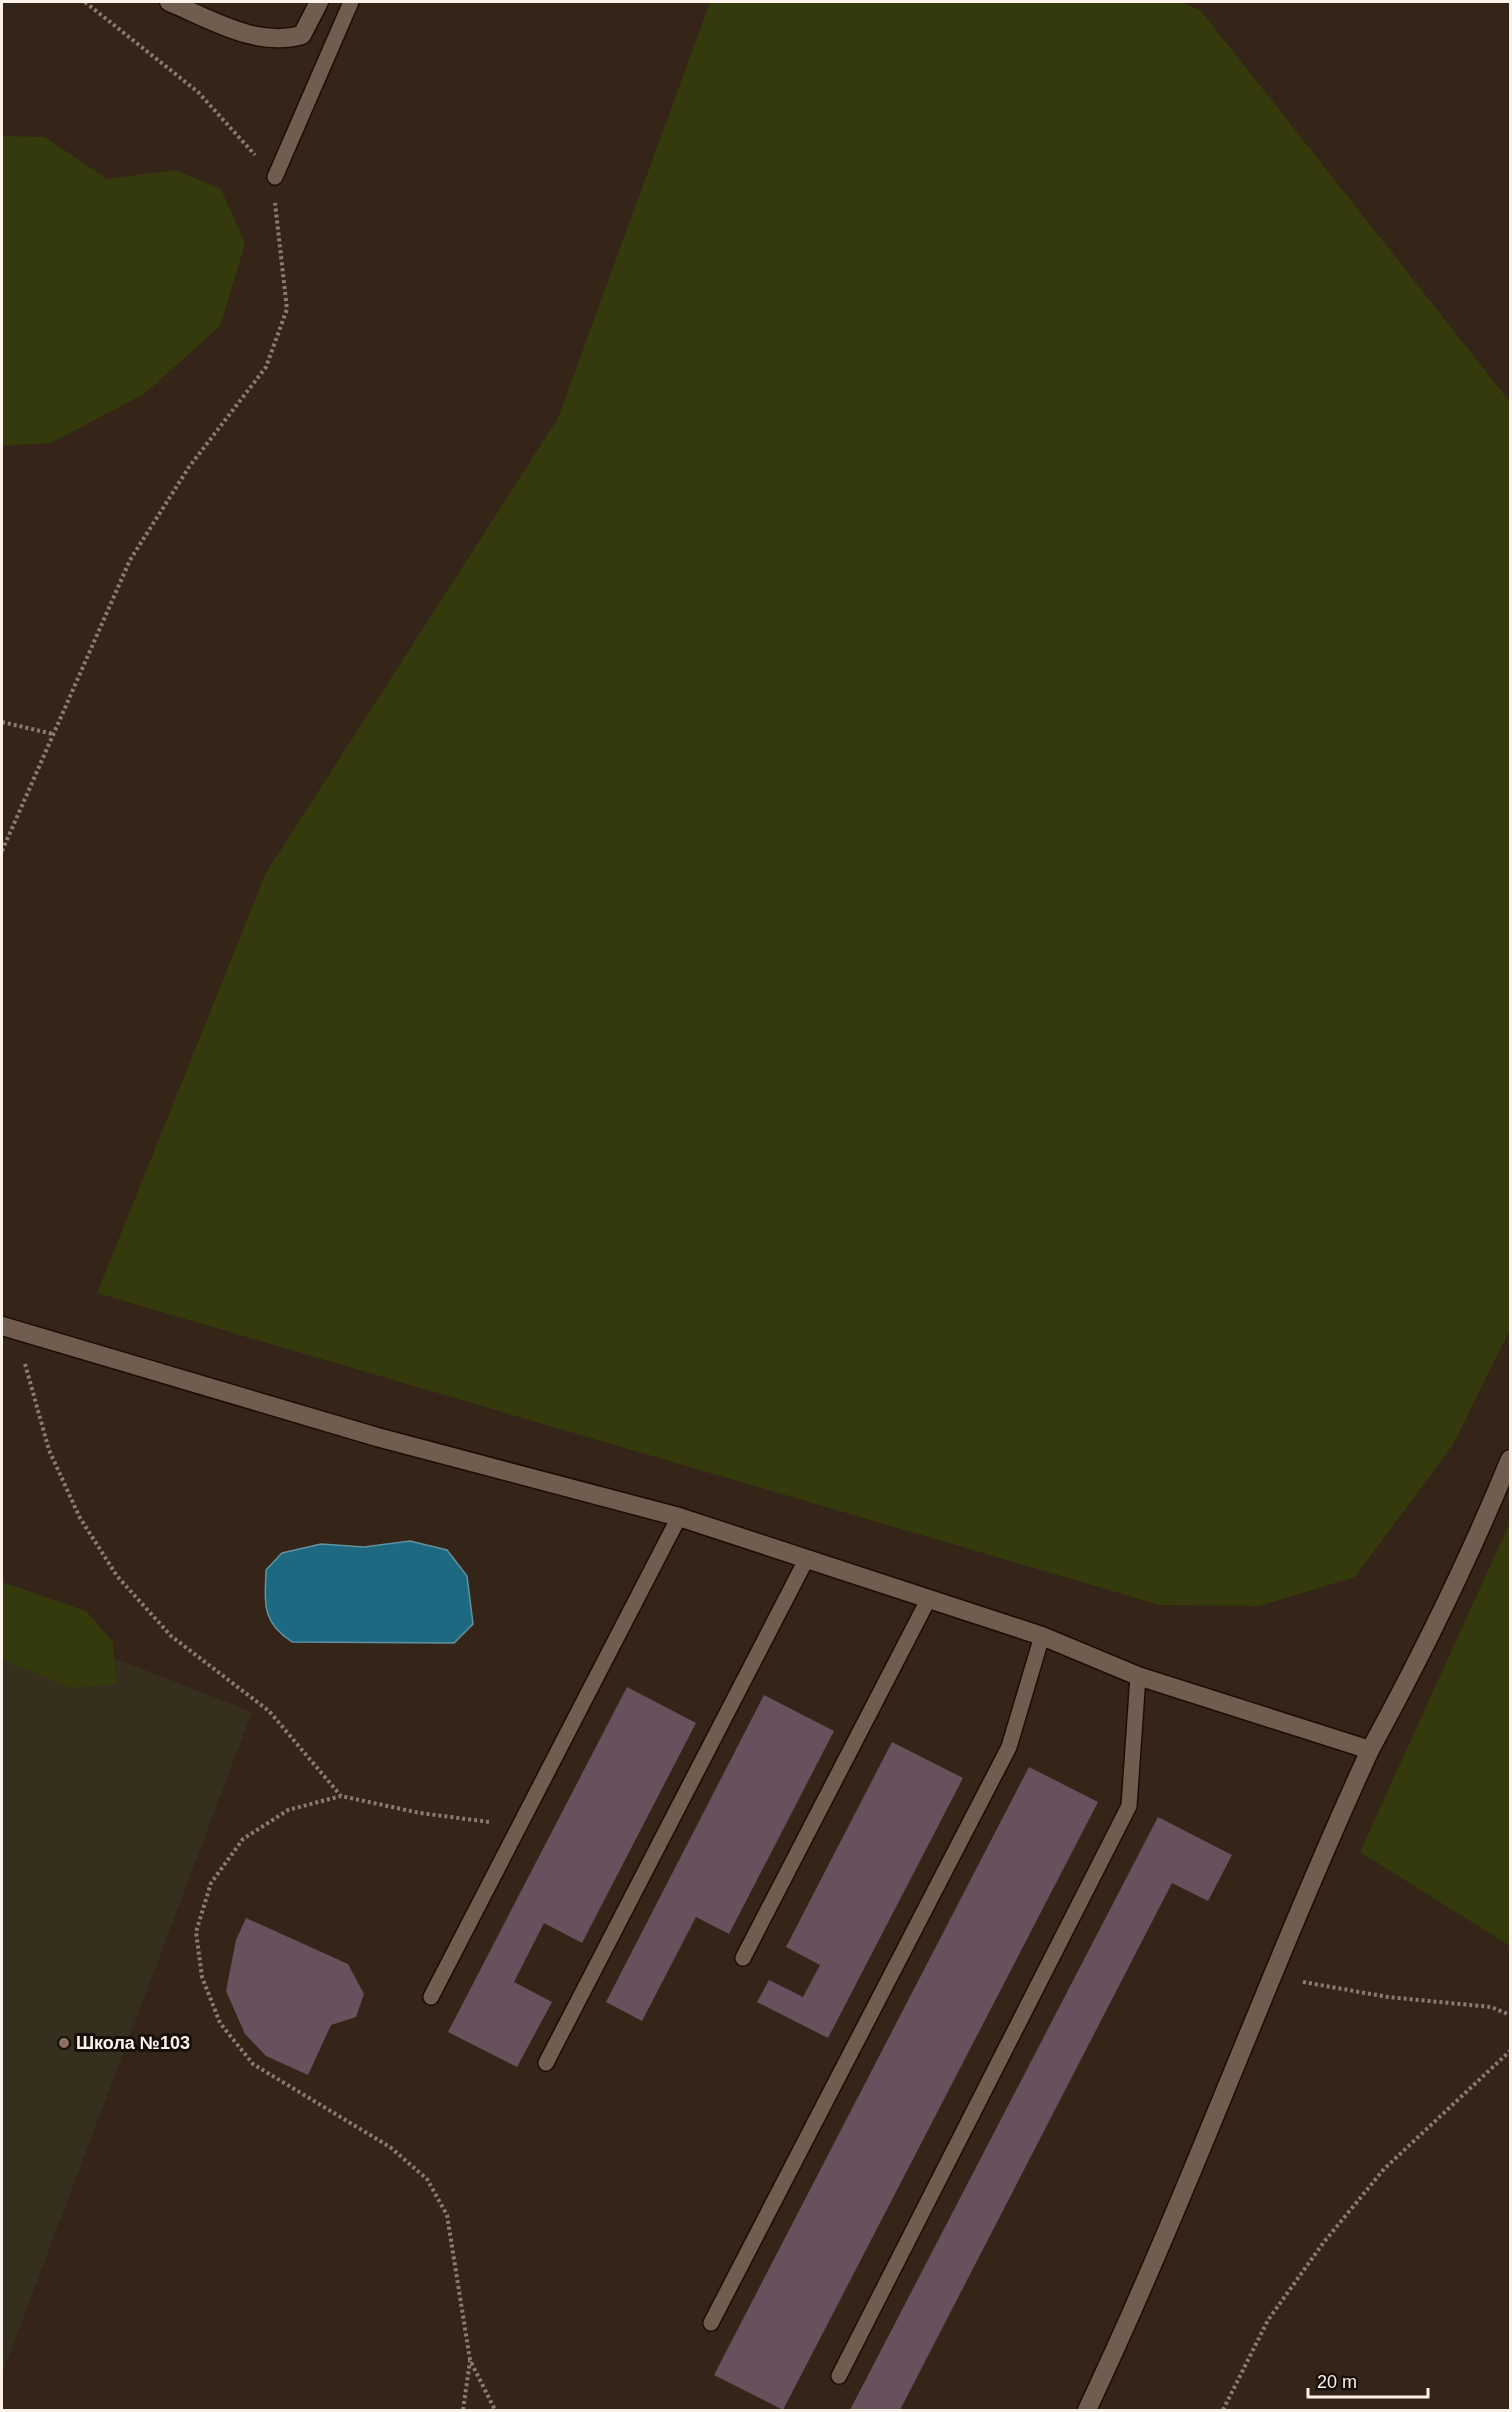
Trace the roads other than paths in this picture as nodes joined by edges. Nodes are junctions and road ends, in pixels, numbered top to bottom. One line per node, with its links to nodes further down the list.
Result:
1 (169, 2): 2 (street)
2 (319, 2)
3 (351, 2): 4 (lane)
4 (274, 177)
5 (9, 1328): 7 (street)
6 (1510, 1459): 12 (street)
7 (679, 1517): 8 (street); 14 (lane)
8 (806, 1560): 9 (street); 15 (lane)
9 (928, 1600): 10 (street); 13 (lane)
10 (1042, 1636): 11 (street); 16 (lane)
11 (1138, 1676): 12 (street); 17 (lane)
12 (1370, 1750): 18 (street)
13 (743, 1958)
14 (431, 1997)
15 (546, 2063)
16 (711, 2323)
17 (839, 2376)
18 (1087, 2410)

